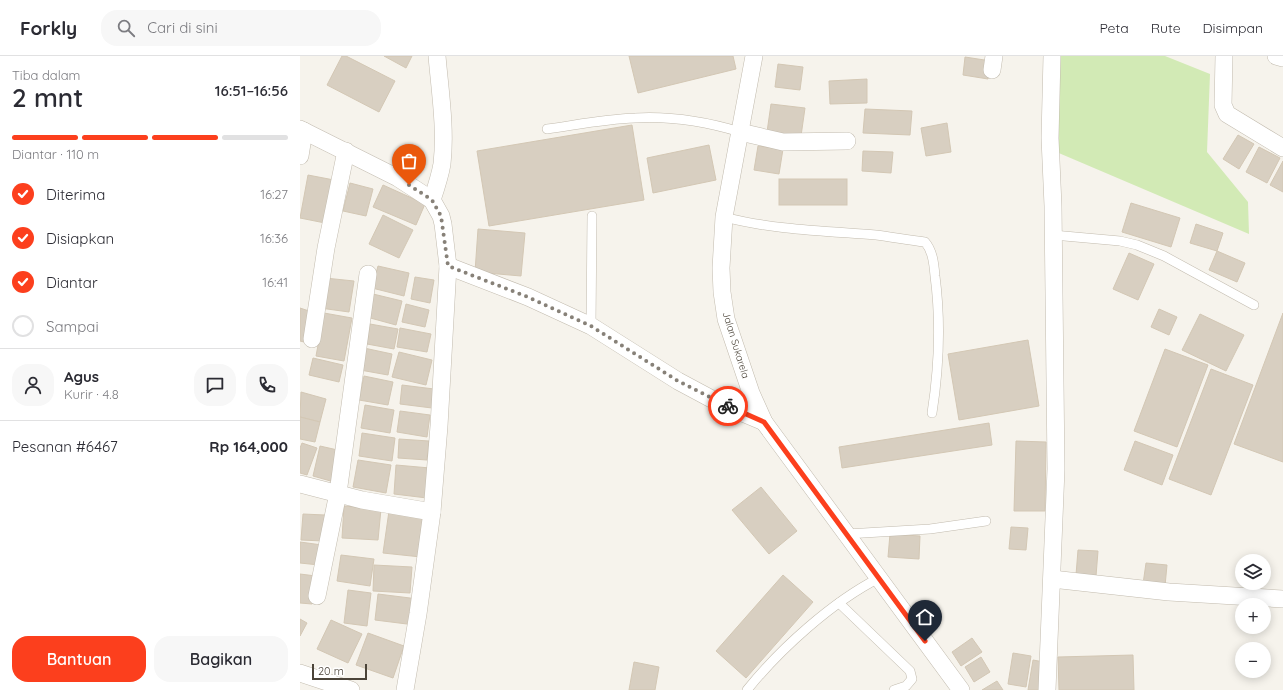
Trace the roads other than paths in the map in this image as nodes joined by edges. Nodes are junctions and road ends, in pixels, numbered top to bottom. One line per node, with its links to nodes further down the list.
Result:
1 (437, 56): 14 (street)
2 (754, 56): 9 (street, Jalan Sukarela)
3 (1052, 56): 17 (street)
4 (1224, 56): 11 (street)
5 (1276, 56): 6 (street)
6 (1283, 58)
7 (547, 128): 9 (lane)
8 (302, 130): 12 (street); 13 (street)
9 (740, 132): 10 (street); 16 (street, Jalan Sukarela)
10 (847, 141)
11 (1283, 148)
12 (346, 151): 14 (street); 22 (street)
13 (300, 156)
14 (432, 200): 18 (street)
15 (592, 216): 21 (lane)
16 (724, 217): 23 (lane); 24 (street, Jalan Sukarela)
17 (1053, 235): 20 (lane); 31 (street)
18 (448, 266): 21 (street); 27 (street)
19 (368, 274): 26 (street)
20 (1254, 306)
21 (591, 326): 24 (street)
22 (312, 340)
23 (932, 413)
24 (764, 422): 29 (street, Jalan Sukarela)
25 (300, 484): 26 (street)
26 (338, 493): 27 (street); 32 (street)
27 (432, 512): 38 (street)
28 (986, 521): 29 (lane)
29 (847, 534): 30 (street, Jalan Sukarela)
30 (879, 578): 34 (lane); 36 (street, Jalan Sukarela)
31 (1052, 579): 33 (street); 41 (street)
32 (317, 596)
33 (1283, 599)
34 (839, 603): 39 (lane); 40 (lane)
35 (300, 674): 37 (street)
36 (954, 686)
37 (351, 690)
38 (405, 690)
39 (747, 690)
40 (894, 690)
41 (1047, 690)

